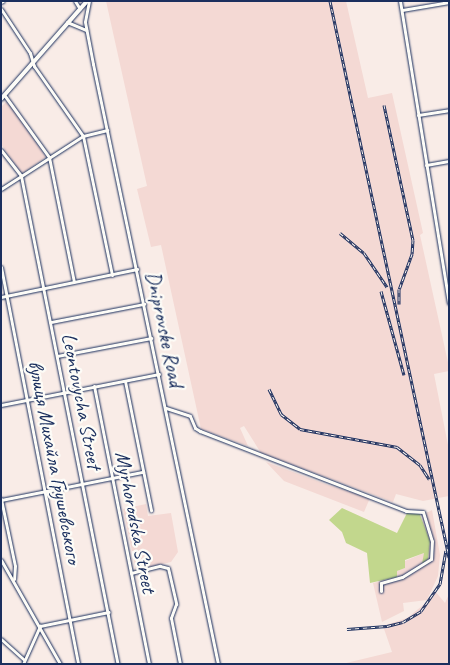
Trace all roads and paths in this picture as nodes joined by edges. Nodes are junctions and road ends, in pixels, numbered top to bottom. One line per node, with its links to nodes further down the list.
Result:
1 (75, 1): 6 (street)
2 (88, 1): 6 (main road); 9 (street, Dniprovske Road)
3 (400, 1): 7 (street)
4 (449, 2): 7 (street)
5 (1, 9): 10 (street)
6 (80, 10): 8 (main road)
7 (402, 10): 13 (street)
8 (67, 22): 9 (street); 10 (main road)
9 (86, 30): 14 (street, Dniprovske Road)
10 (33, 61): 11 (main road); 15 (street)
11 (3, 97): 17 (street)
12 (449, 110): 13 (street)
13 (418, 115): 19 (street)
14 (107, 130): 15 (street); 24 (street, Dniprovske Road)
15 (83, 136): 17 (street); 26 (street)
16 (1, 150): 20 (street, Leontovycha Street)
17 (49, 157): 20 (street); 27 (street)
18 (449, 161): 19 (street)
19 (426, 165): 25 (street)
20 (22, 176): 21 (street); 28 (street, Leontovycha Street)
21 (1, 189)
22 (1, 267): 29 (street, вулиця Михайла Грушевського)
23 (449, 268): 25 (street)
24 (137, 269): 26 (street); 32 (street, Dniprovske Road)
25 (443, 269): 31 (street)
26 (112, 275): 27 (street)
27 (74, 282): 28 (street)
28 (44, 288): 29 (street); 33 (street, Leontovycha Street)
29 (7, 295): 30 (street); 40 (street, вулиця Михайла Грушевського)
30 (1, 297)
31 (449, 303)
32 (144, 304): 33 (street); 34 (street, Dniprovske Road)
33 (51, 322): 35 (street, Leontovycha Street)
34 (151, 338): 35 (street); 36 (street, Dniprovske Road)
35 (57, 356): 39 (street, Leontovycha Street)
36 (159, 374): 37 (street); 42 (street, Dniprovske Road)
37 (125, 381): 38 (street); 43 (street)
38 (94, 386): 39 (street); 44 (street, Myrhorodska Street)
39 (64, 393): 40 (street); 45 (street, Leontovycha Street)
40 (26, 400): 41 (street); 46 (street, вулиця Михайла Грушевського)
41 (1, 405)
42 (166, 408): 52 (street); 63 (street, Dniprovske Road)
43 (143, 472): 44 (street); 48 (street)
44 (112, 478): 45 (street); 50 (street, Myrhorodska Street)
45 (82, 484): 46 (street); 53 (street, Leontovycha Street)
46 (45, 492): 47 (street); 54 (street, вулиця Михайла Грушевського)
47 (1, 500): 51 (street)
48 (151, 510)
49 (1, 560): 51 (street)
50 (131, 573): 61 (street, Myrhorodska Street); 62 (street)
51 (14, 579): 55 (street)
52 (381, 591)
53 (109, 612): 54 (street); 60 (street, Leontovycha Street)
54 (71, 620): 55 (street); 59 (street, вулиця Михайла Грушевського)
55 (40, 626): 57 (street); 58 (street)
56 (1, 639): 57 (street)
57 (23, 662)
58 (60, 664)
59 (78, 664)
60 (118, 664)
61 (149, 664)
62 (180, 664)
63 (218, 664)

